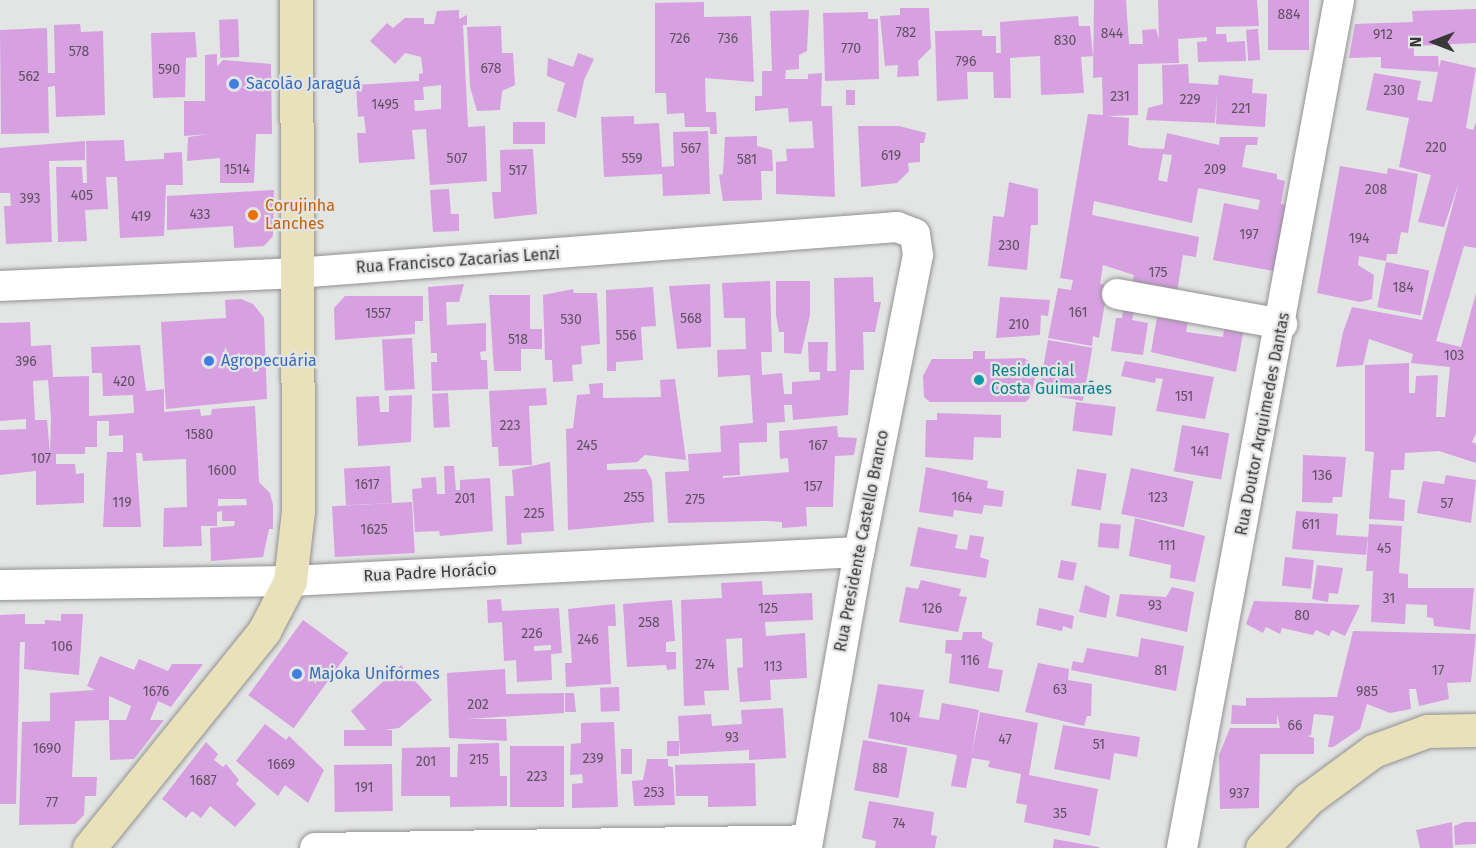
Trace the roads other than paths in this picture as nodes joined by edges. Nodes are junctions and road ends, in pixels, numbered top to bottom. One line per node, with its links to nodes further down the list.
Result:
1 (296, 0): 4 (main road)
2 (1339, 0): 7 (street, Rua Doutor Arquimedes Dantas)
3 (915, 234): 4 (street, Rua Francisco Zacarias Lenzi); 8 (street, Rua Presidente Castello Branco)
4 (296, 273): 5 (street, Rua Francisco Zacarias Lenzi); 9 (main road)
5 (0, 286)
6 (1117, 294): 7 (street)
7 (1282, 324): 13 (street, Rua Doutor Arquimedes Dantas)
8 (859, 552): 9 (street, Rua Padre Horácio); 12 (street, Rua Presidente Castello Branco)
9 (290, 580): 10 (street, Rua Padre Horácio); 14 (main road)
10 (0, 585)
11 (1476, 730): 16 (main road)
12 (808, 844): 15 (street)
13 (1186, 845)
14 (89, 848)
15 (315, 848)
16 (1262, 848)

